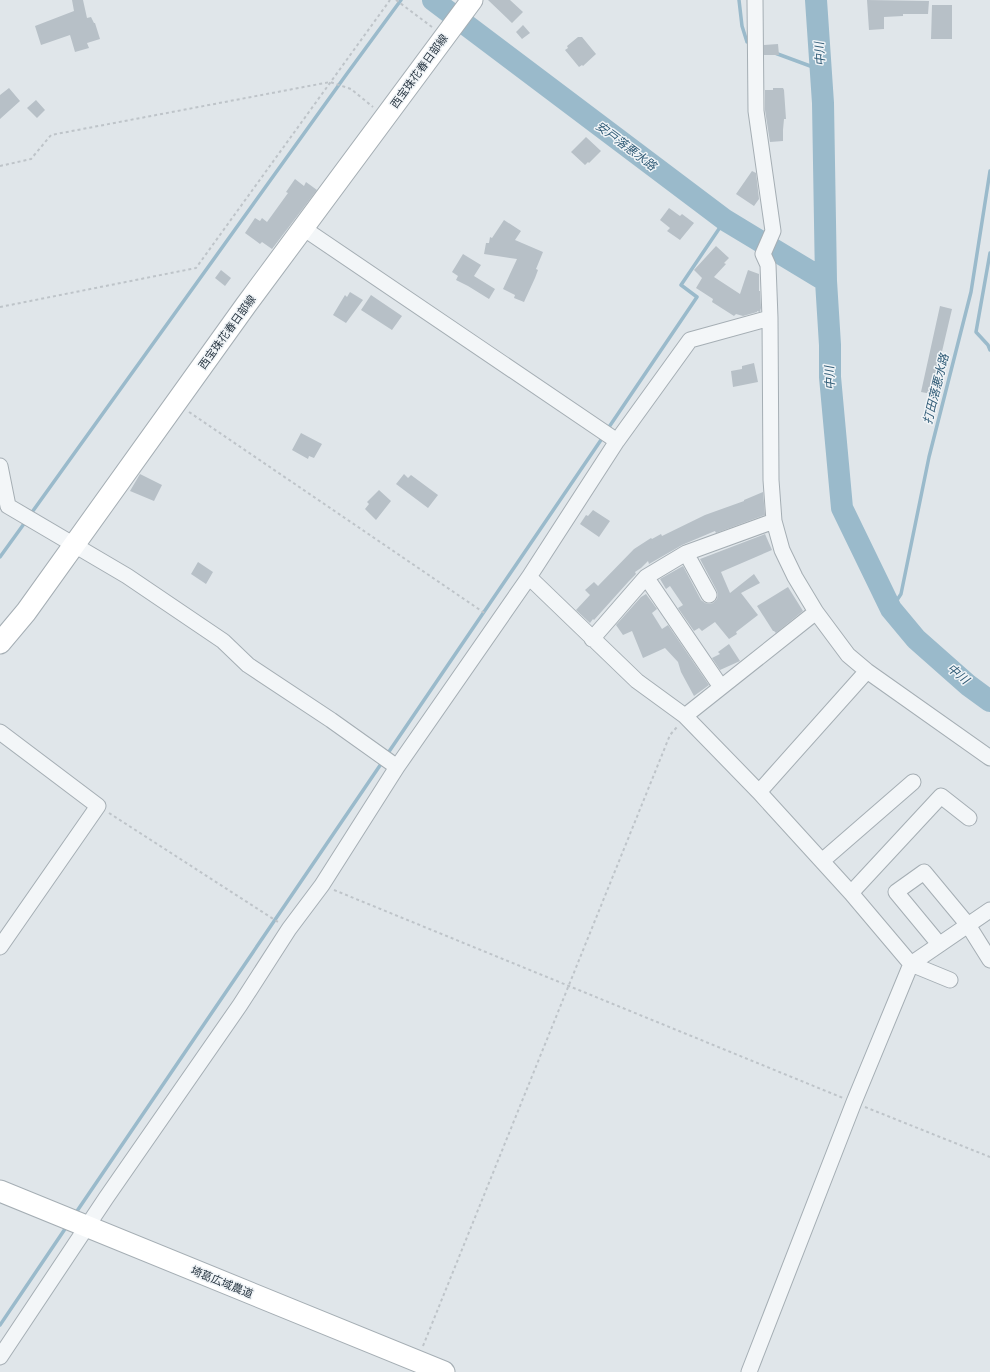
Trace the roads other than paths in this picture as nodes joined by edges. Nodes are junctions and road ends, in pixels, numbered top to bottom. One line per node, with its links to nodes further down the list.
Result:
1 (755, 0): 4 (street)
2 (470, 2): 3 (main road, 西宝珠花春日部線)
3 (303, 228): 5 (street); 8 (main road, 西宝珠花春日部線)
4 (770, 318): 5 (street); 7 (street)
5 (617, 441): 10 (street)
6 (0, 466): 8 (street)
7 (774, 521): 9 (street); 13 (street)
8 (74, 546): 15 (main road, 西宝珠花春日部線); 21 (street)
9 (686, 553): 11 (street); 12 (street)
10 (528, 577): 14 (street); 21 (street)
11 (646, 577): 14 (street); 17 (street)
12 (709, 595)
13 (816, 612): 16 (street); 17 (street)
14 (592, 639): 18 (street)
15 (0, 644)
16 (867, 672): 20 (street); 23 (street)
17 (721, 687): 18 (street)
18 (685, 716): 23 (street)
19 (0, 732): 30 (street)
20 (990, 758)
21 (397, 767): 35 (street)
22 (913, 782): 25 (street)
23 (759, 792): 25 (street)
24 (969, 818): 26 (street)
25 (822, 861): 26 (street)
26 (851, 893): 32 (street)
27 (990, 910): 28 (street)
28 (968, 925): 29 (street); 29 (street); 31 (street)
29 (939, 944): 32 (street)
30 (0, 947)
31 (990, 960)
32 (911, 964): 33 (street); 38 (street)
33 (950, 980)
34 (0, 1191): 35 (main road, 埼葛広域農道)
35 (87, 1228): 36 (street); 37 (main road, 埼葛広域農道)
36 (0, 1357)
37 (444, 1372)
38 (749, 1372)

